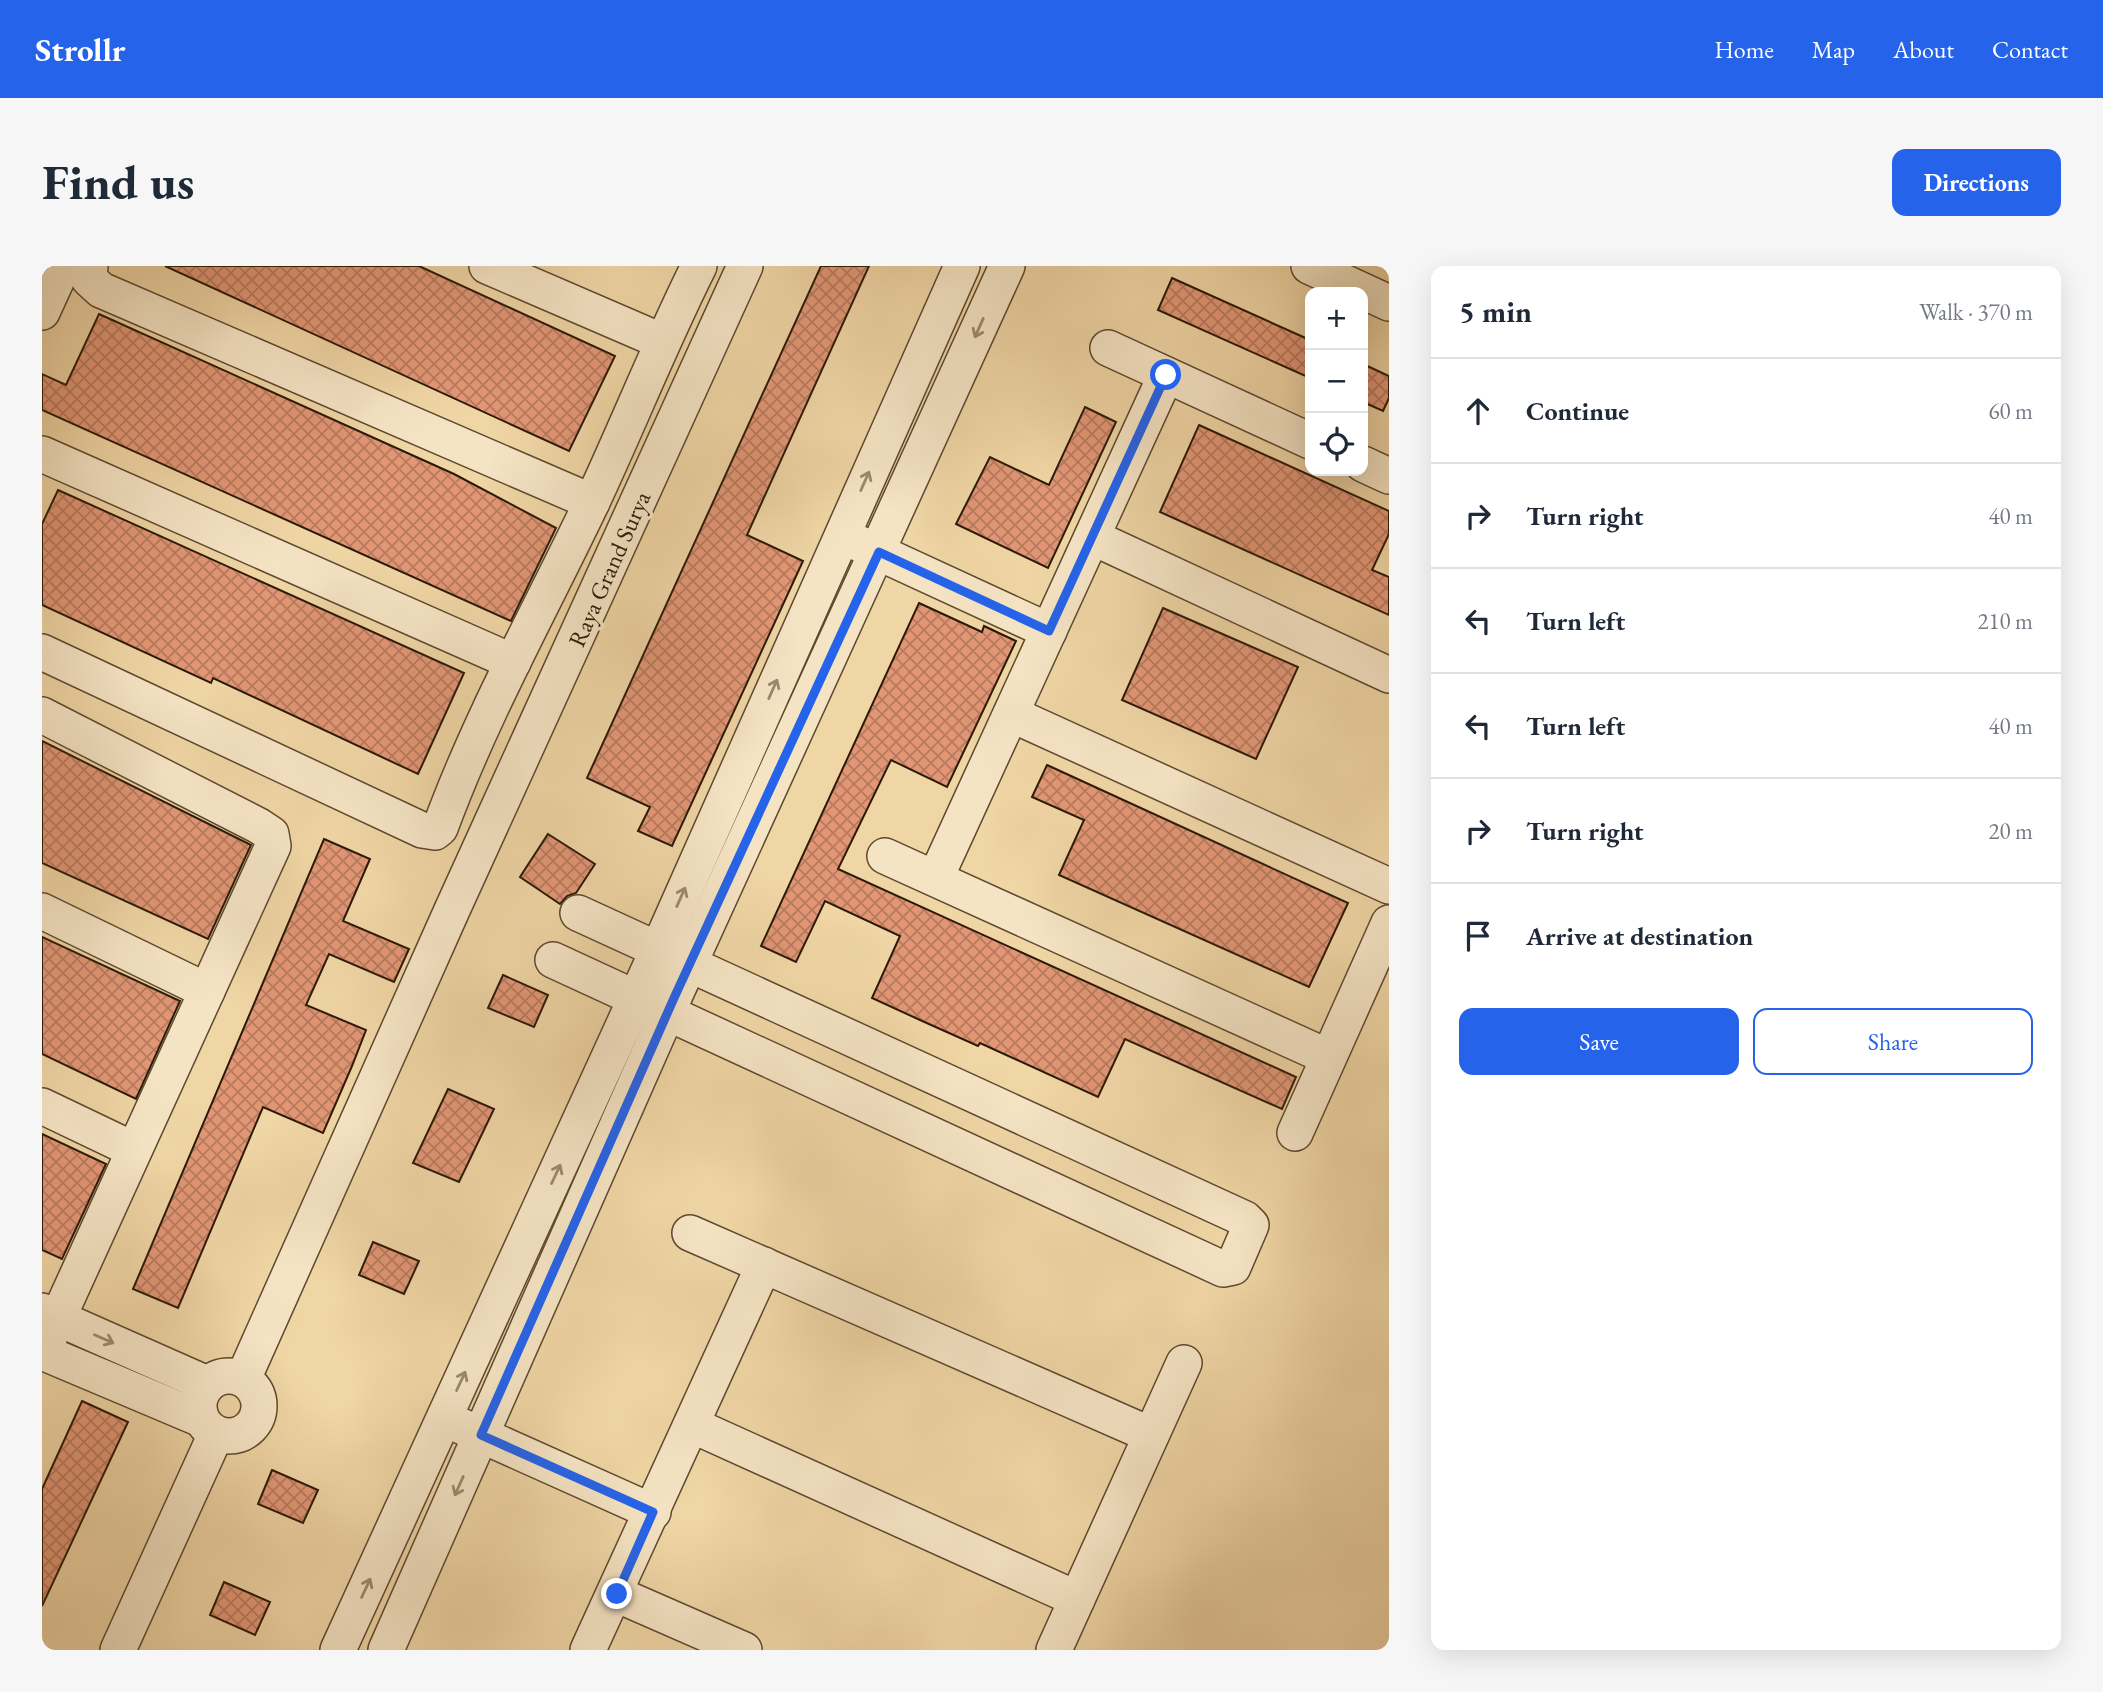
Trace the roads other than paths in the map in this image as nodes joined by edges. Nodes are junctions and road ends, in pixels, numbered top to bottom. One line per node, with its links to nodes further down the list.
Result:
1 (63, 266): 10 (street)
2 (90, 266): 18 (street)
3 (487, 266): 11 (street)
4 (699, 266): 11 (street)
5 (745, 266): 47 (street, Raya Grand Surya)
6 (962, 266): 19 (street, one-way to 6)
7 (1007, 266): 21 (street, one-way to 21)
8 (1309, 266): 9 (street)
9 (1389, 303)
10 (43, 306)
11 (661, 341): 18 (street)
12 (1108, 348): 13 (street)
13 (1166, 375): 14 (street); 20 (street)
14 (1305, 439)
15 (42, 454): 24 (street)
16 (1368, 466): 17 (street)
17 (1389, 476)
18 (592, 502): 24 (street)
19 (840, 534): 21 (street); 35 (street, one-way to 19)
20 (1092, 537): 22 (street); 25 (street)
21 (879, 552): 22 (street); 36 (street)
22 (1049, 631): 26 (street)
23 (42, 653): 24 (street)
24 (513, 662)
25 (1389, 675)
26 (1011, 714): 29 (street); 30 (street)
27 (42, 715): 37 (street)
28 (885, 856): 29 (street)
29 (936, 877): 38 (street)
30 (1389, 886)
31 (42, 911): 37 (street)
32 (578, 913): 35 (street)
33 (1389, 923): 38 (street)
34 (553, 960): 35 (street)
35 (648, 973): 36 (street); 36 (street); 49 (street, one-way to 35)
36 (679, 987): 36 (street); 52 (street)
37 (206, 991): 41 (street)
38 (1328, 1057): 40 (street)
39 (42, 1106): 41 (street)
40 (1294, 1133)
41 (134, 1150): 44 (street)
42 (690, 1233): 43 (street)
43 (764, 1265): 50 (street); 53 (street)
44 (50, 1315): 45 (street); 48 (street, one-way to 48)
45 (42, 1352): 51 (street)
46 (1184, 1363): 53 (street)
47 (243, 1379): 48 (street); 51 (street)
48 (207, 1384): 51 (street)
49 (444, 1418): 52 (street); 58 (street, one-way to 49)
50 (692, 1425): 54 (street); 56 (street)
51 (209, 1426): 57 (street)
52 (481, 1435): 54 (street); 59 (street, one-way to 59)
53 (1151, 1436): 56 (street)
54 (653, 1512): 55 (street)
55 (617, 1594): 60 (street); 61 (street)
56 (1077, 1599): 62 (street)
57 (118, 1650)
58 (338, 1650)
59 (386, 1650)
60 (588, 1650)
61 (744, 1650)
62 (1054, 1650)

